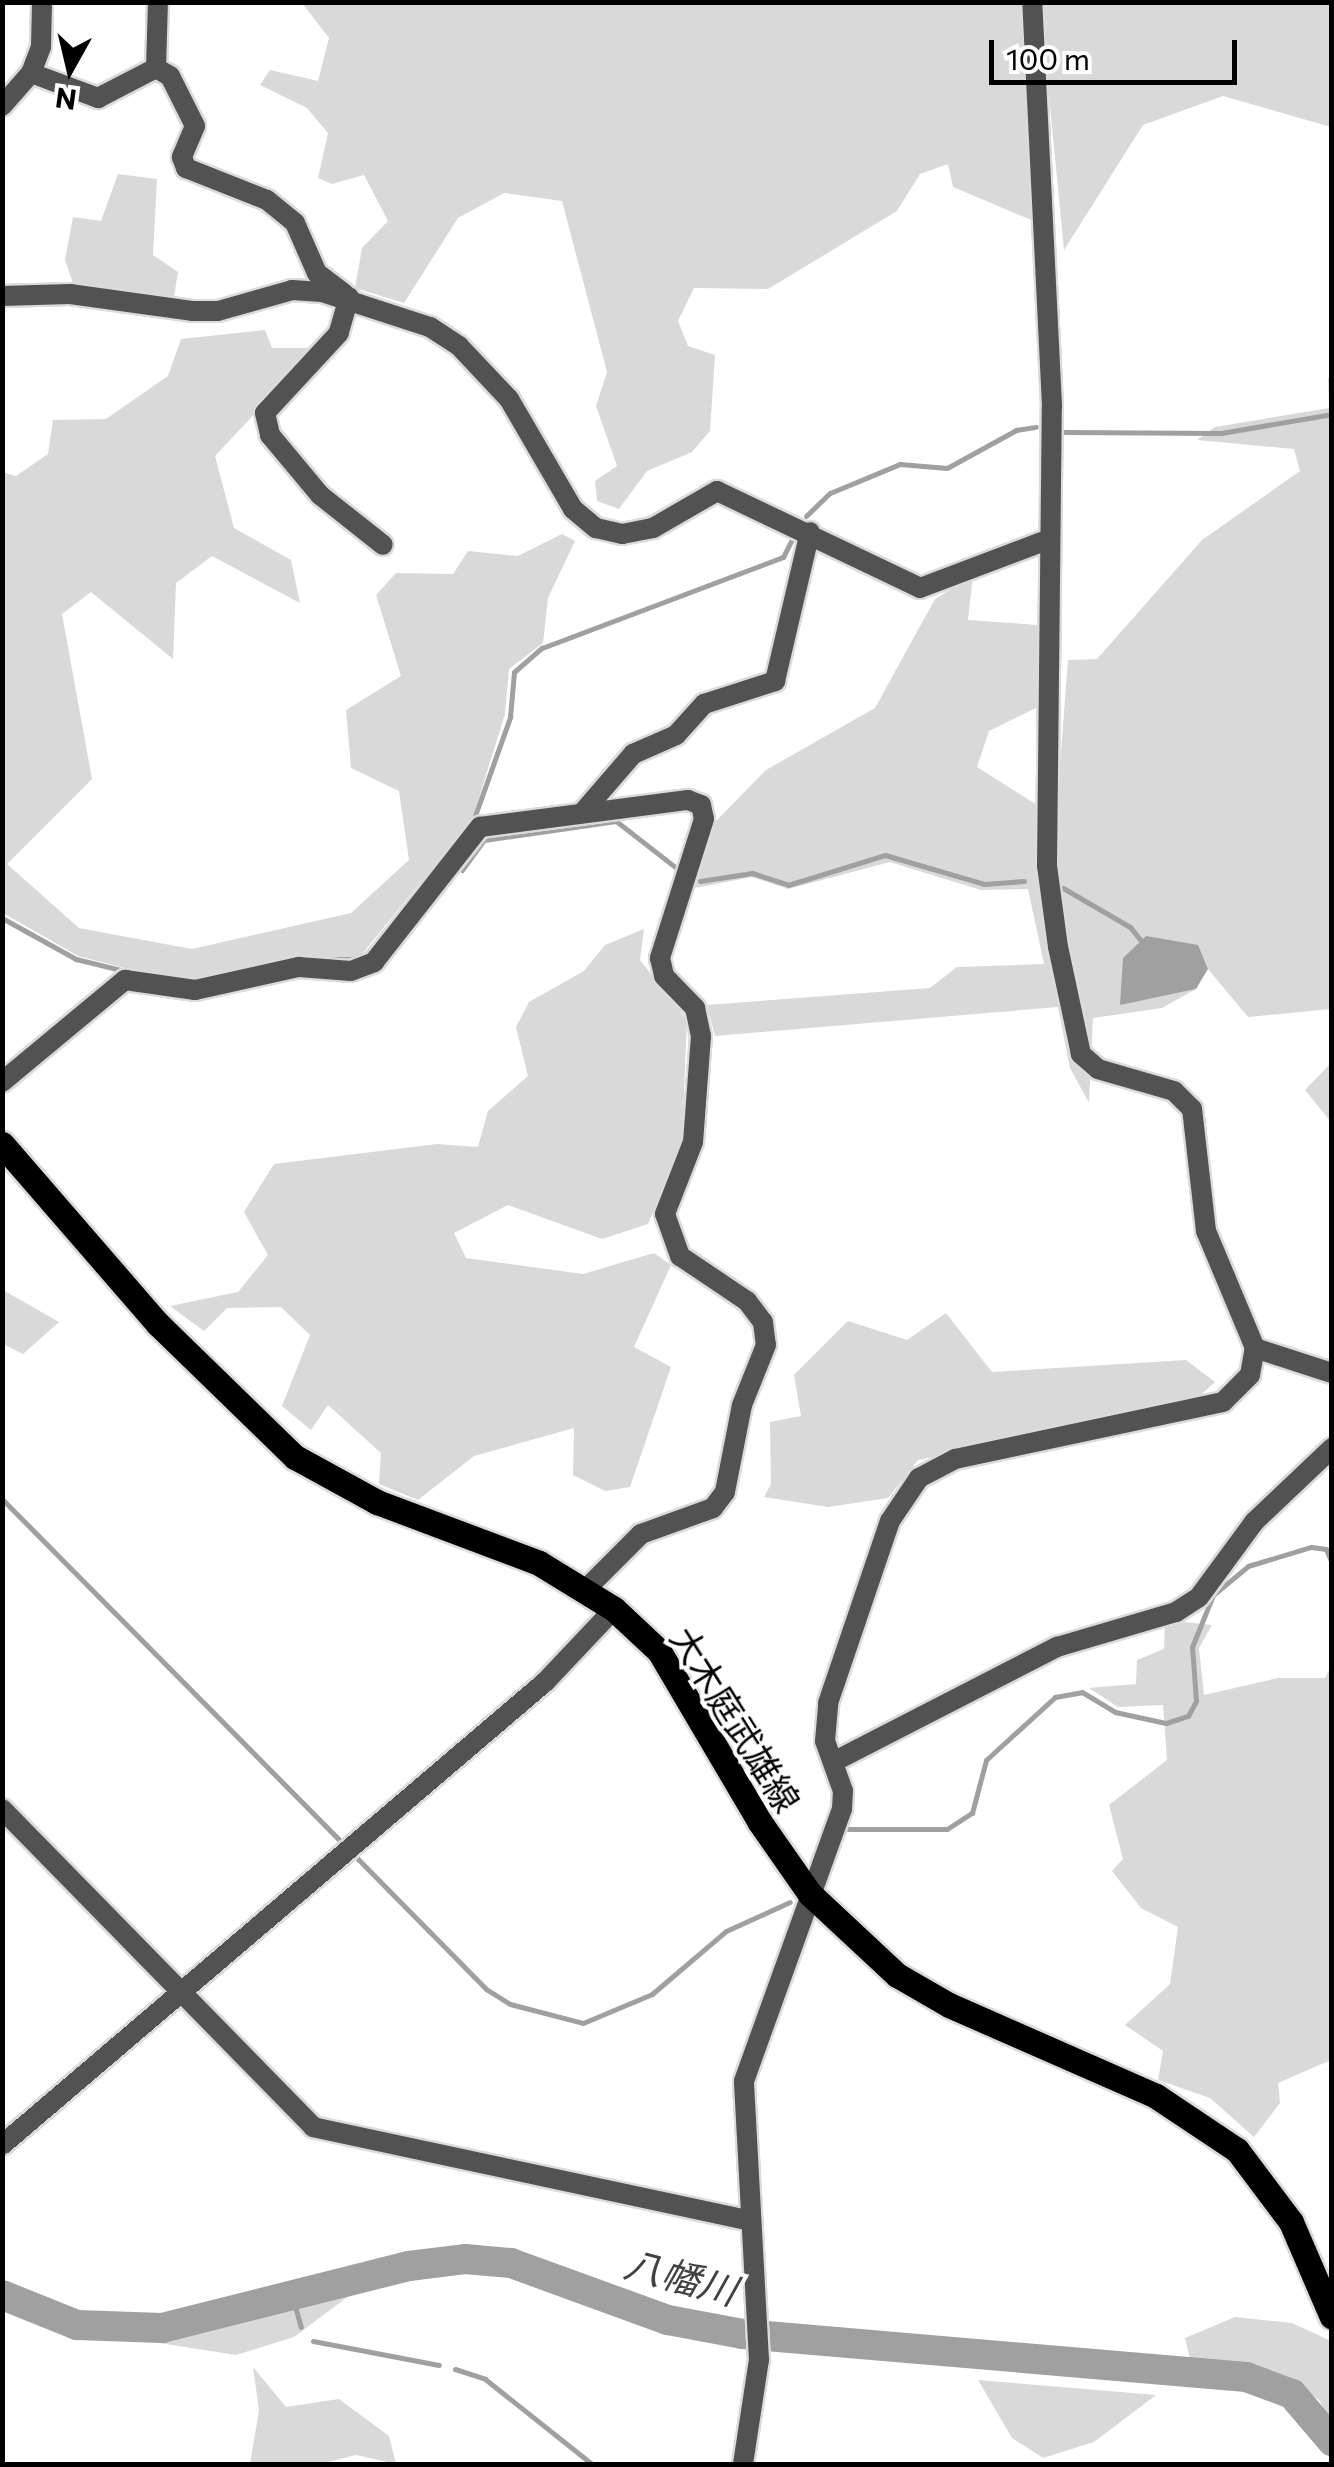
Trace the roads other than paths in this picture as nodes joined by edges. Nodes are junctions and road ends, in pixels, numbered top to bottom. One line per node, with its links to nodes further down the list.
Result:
1 (42, 2): 5 (street)
2 (158, 2): 4 (street)
3 (1032, 2): 10 (street)
4 (156, 68): 5 (street); 8 (street)
5 (31, 72): 6 (street)
6 (2, 106)
7 (2, 296): 8 (street)
8 (349, 297): 9 (street); 11 (street)
9 (810, 532): 10 (street); 12 (street)
10 (1050, 540): 15 (street)
11 (383, 545)
12 (583, 812): 13 (street); 18 (street)
13 (2, 1082)
14 (2, 1144): 18 (main road, 大木庭武雄線)
15 (1255, 1348): 16 (street); 20 (street)
16 (1332, 1373)
17 (1332, 1448): 20 (street)
18 (587, 1588): 19 (main road, 大木庭武雄線)
19 (614, 1608): 22 (main road, 大木庭武雄線); 23 (street)
20 (833, 1762): 22 (street)
21 (2, 1809): 23 (street)
22 (810, 1894): 25 (street); 26 (main road, 大木庭武雄線)
23 (180, 1992): 24 (street); 25 (street)
24 (2, 2145)
25 (748, 2220): 27 (street)
26 (1332, 2316)
27 (743, 2464)

